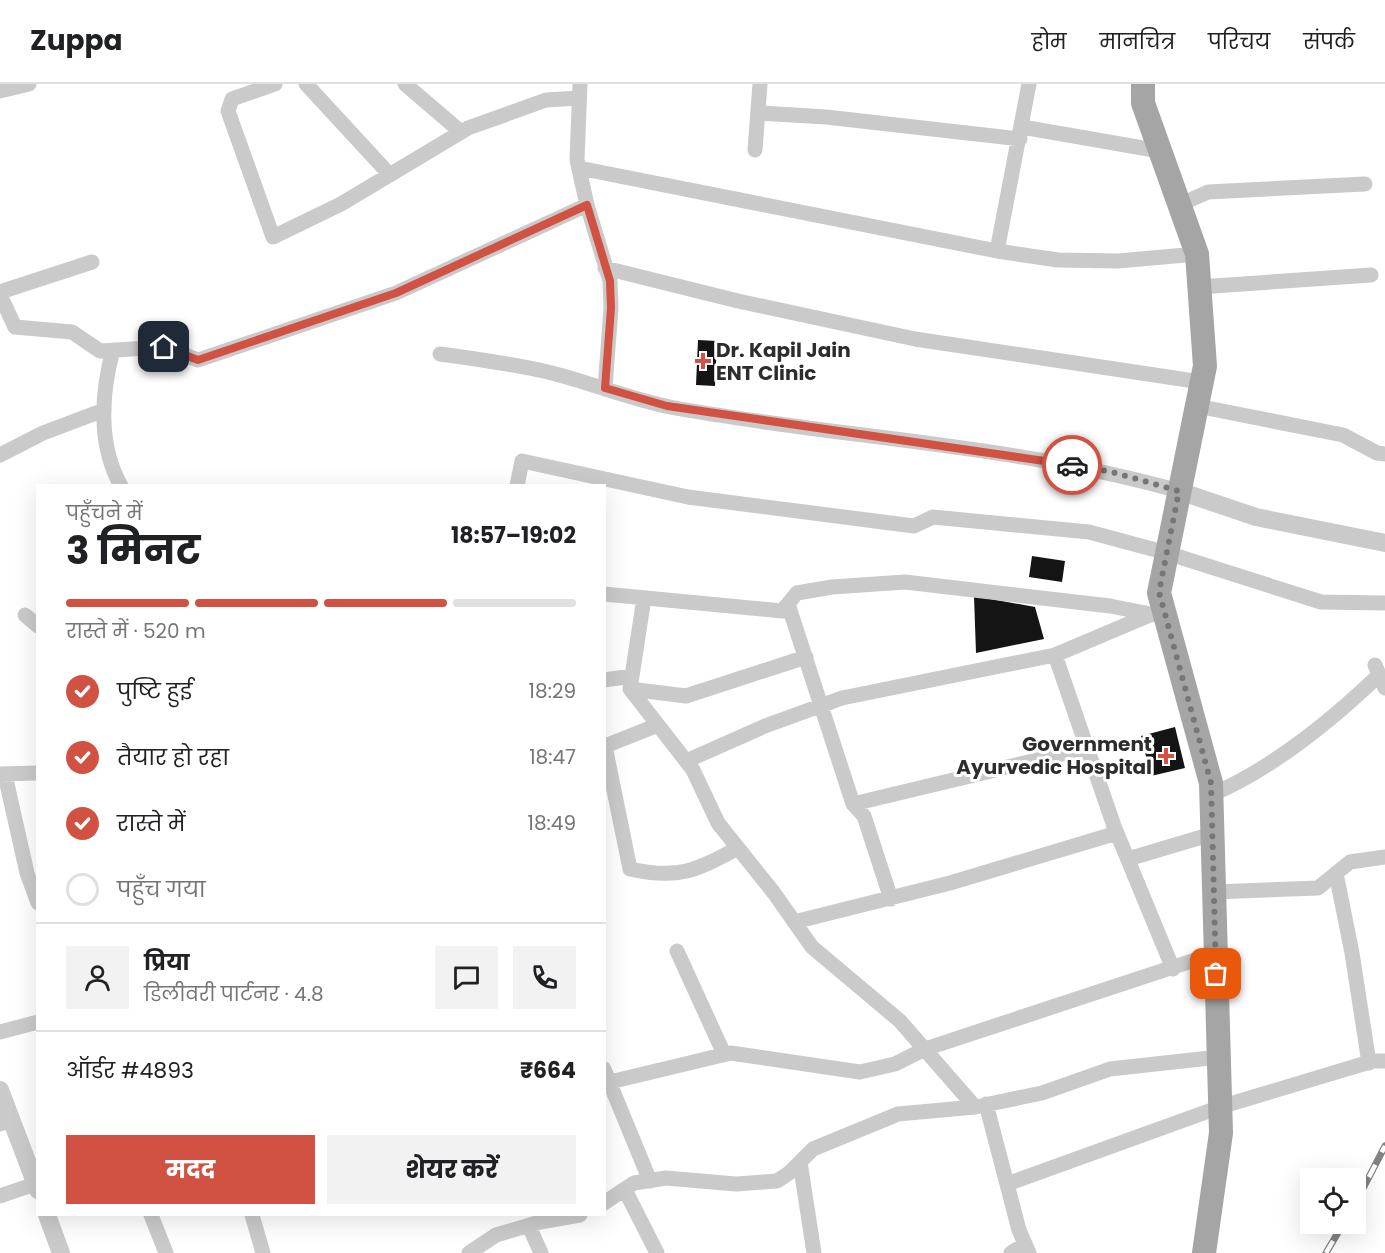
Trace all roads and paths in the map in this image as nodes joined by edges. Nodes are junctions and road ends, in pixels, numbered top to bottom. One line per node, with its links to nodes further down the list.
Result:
1 (29, 84): 8 (street)
2 (275, 84): 16 (street)
3 (306, 84): 16 (street)
4 (405, 84): 11 (street)
5 (760, 84): 10 (street)
6 (1029, 84): 12 (street)
7 (1143, 84): 14 (main road)
8 (0, 91)
9 (579, 91): 11 (street); 15 (street)
10 (760, 113): 12 (street); 13 (street)
11 (461, 132): 16 (street)
12 (1021, 133): 14 (street); 20 (street)
13 (755, 150)
14 (1160, 151): 19 (main road)
15 (579, 168): 18 (street); 20 (street)
16 (390, 175)
17 (1365, 184): 19 (street)
18 (587, 205): 23 (street); 27 (street)
19 (1179, 205): 21 (main road)
20 (997, 251): 21 (street)
21 (1197, 254): 25 (main road)
22 (92, 262): 26 (street)
23 (605, 268): 29 (street); 30 (street)
24 (1371, 275): 25 (street)
25 (1199, 287): 29 (main road)
26 (0, 294): 27 (street)
27 (113, 350): 32 (street)
28 (440, 354): 30 (street)
29 (1202, 382): 31 (main road)
30 (605, 388): 37 (street)
31 (1197, 406): 33 (street); 37 (main road)
32 (104, 410): 34 (street); 35 (street)
33 (1385, 454)
34 (0, 455)
35 (120, 484)
36 (517, 484): 39 (street)
37 (1179, 491): 38 (street); 39 (main road)
38 (1385, 543)
39 (1167, 553): 42 (street); 45 (main road)
40 (606, 594): 41 (street)
41 (644, 598): 43 (street); 51 (street)
42 (1385, 603)
43 (788, 604): 45 (street); 48 (street)
44 (25, 615): 46 (street)
45 (1159, 616): 47 (street); 60 (main road)
46 (36, 624)
47 (1055, 655): 52 (street); 55 (street)
48 (806, 657): 51 (street); 52 (street)
49 (1380, 676): 60 (street)
50 (606, 680): 51 (street)
51 (631, 682): 53 (street)
52 (822, 706): 57 (street); 62 (street)
53 (658, 725): 54 (street); 57 (street)
54 (606, 746)
55 (1087, 748): 62 (street); 63 (street)
56 (606, 756): 61 (street)
57 (686, 761): 65 (street)
58 (36, 773): 59 (street)
59 (2, 774): 70 (street)
60 (1211, 795): 64 (main road)
61 (610, 797): 65 (street)
62 (853, 804): 71 (street)
63 (1117, 833): 67 (street); 71 (street)
64 (1212, 834): 67 (street); 69 (main road)
65 (738, 848): 72 (street)
66 (1385, 857): 68 (street)
67 (1128, 859): 75 (street)
68 (1336, 873): 69 (street); 82 (street)
69 (1214, 892): 74 (main road)
70 (36, 898)
71 (891, 898): 72 (street)
72 (794, 922): 78 (street)
73 (677, 951): 79 (street)
74 (1216, 953): 75 (street); 80 (main road)
75 (1173, 969): 78 (street)
76 (36, 1023): 77 (street)
77 (0, 1032)
78 (925, 1049): 79 (street); 85 (street)
79 (724, 1054): 83 (street)
80 (1219, 1057): 85 (street); 86 (main road)
81 (1385, 1061): 82 (street)
82 (1369, 1063): 86 (street)
83 (607, 1075): 89 (street)
84 (0, 1090): 87 (street)
85 (981, 1106): 88 (street); 90 (street)
86 (1220, 1107): 90 (street); 109 (main road)
87 (6, 1122): 91 (street)
88 (800, 1162): 89 (street); 107 (street)
89 (650, 1181): 92 (street)
90 (1007, 1184): 100 (street)
91 (36, 1187): 93 (street)
92 (625, 1190): 94 (street); 106 (street)
93 (0, 1196)
94 (606, 1202)
95 (47, 1216): 101 (street)
96 (151, 1216): 102 (street)
97 (252, 1216): 103 (street)
98 (575, 1216): 99 (street)
99 (529, 1226): 104 (street); 105 (street)
100 (1027, 1248): 108 (street)
101 (61, 1253)
102 (166, 1253)
103 (263, 1253)
104 (469, 1253)
105 (541, 1253)
106 (657, 1253)
107 (814, 1253)
108 (1011, 1253)
109 (1204, 1253)

